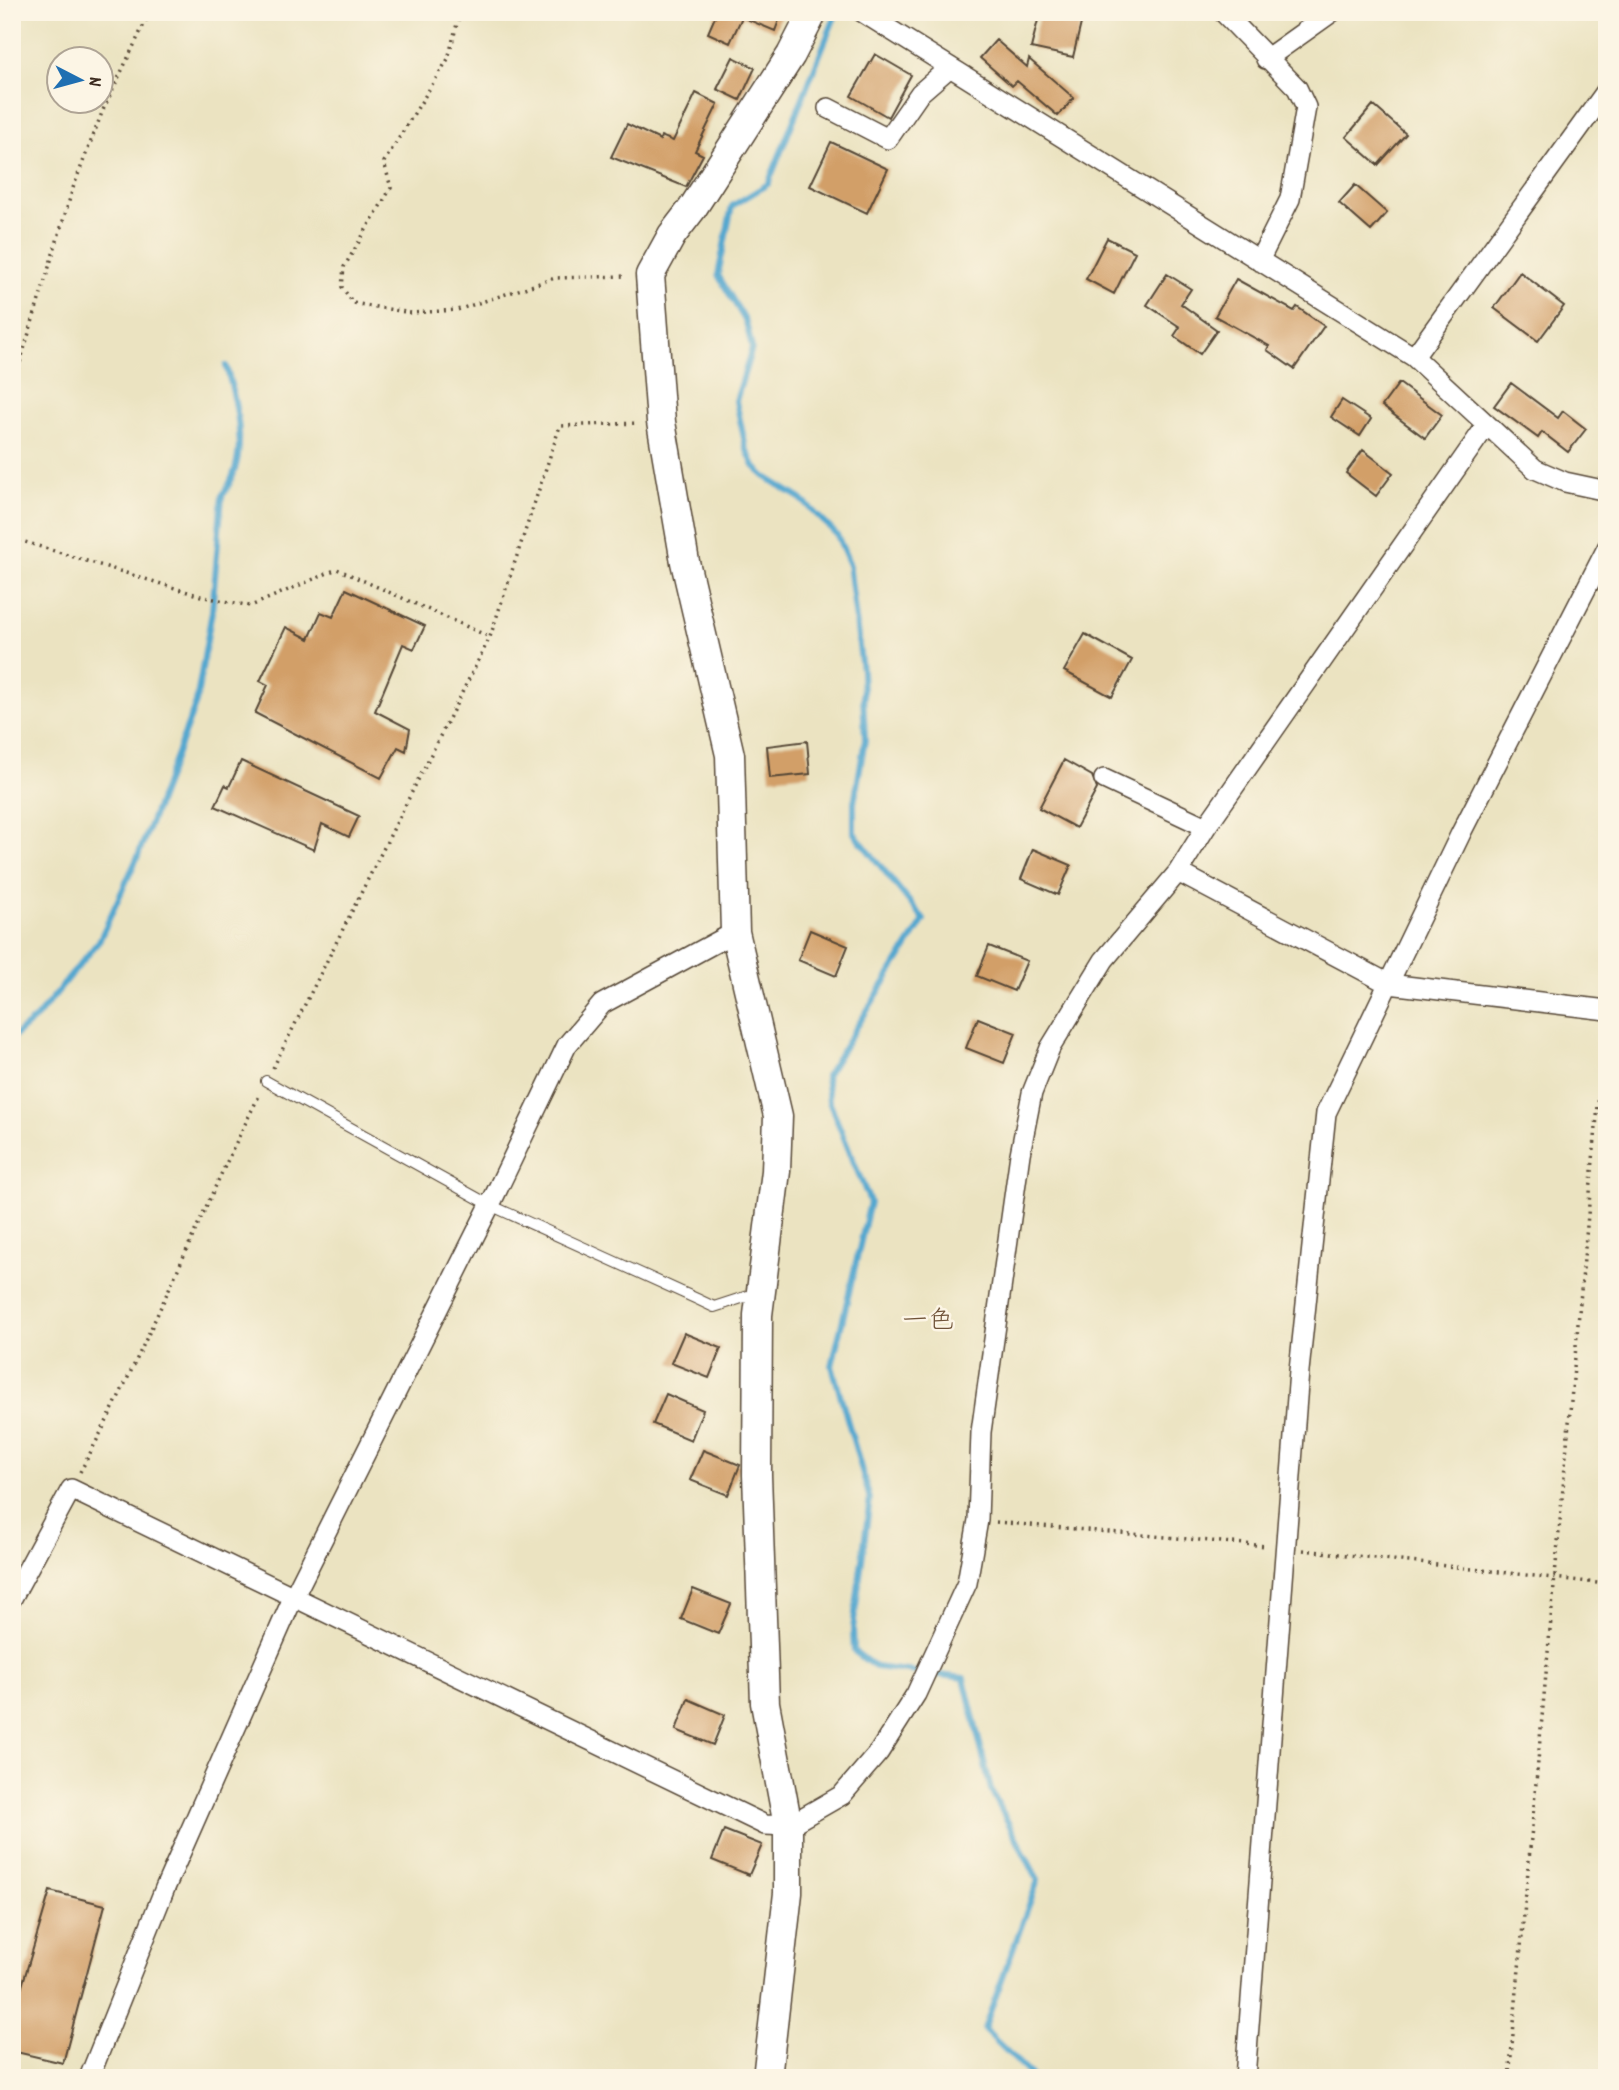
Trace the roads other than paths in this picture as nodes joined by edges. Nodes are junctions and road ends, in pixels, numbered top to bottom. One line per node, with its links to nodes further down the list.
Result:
1 (813, 12): 17 (street)
2 (862, 12): 6 (street)
3 (1223, 12): 5 (street)
4 (1332, 12): 5 (street)
5 (1266, 59): 9 (street)
6 (950, 67): 8 (street); 9 (street)
7 (1607, 90): 10 (street)
8 (828, 108)
9 (1259, 261): 10 (street)
10 (1414, 357): 11 (street)
11 (1486, 426): 12 (street); 15 (street)
12 (1607, 491)
13 (1607, 548): 18 (street)
14 (1104, 779): 15 (street)
15 (1206, 827): 16 (street)
16 (1178, 872): 18 (street); 25 (street)
17 (735, 932): 21 (street); 22 (street)
18 (1389, 984): 19 (street); 28 (street)
19 (1606, 1010)
20 (266, 1081): 21 (lane)
21 (490, 1205): 22 (lane); 24 (street)
22 (761, 1292): 25 (street)
23 (12, 1598): 24 (street)
24 (293, 1598): 25 (street); 26 (street)
25 (788, 1826): 27 (street)
26 (89, 2078)
27 (767, 2078)
28 (1245, 2078)

